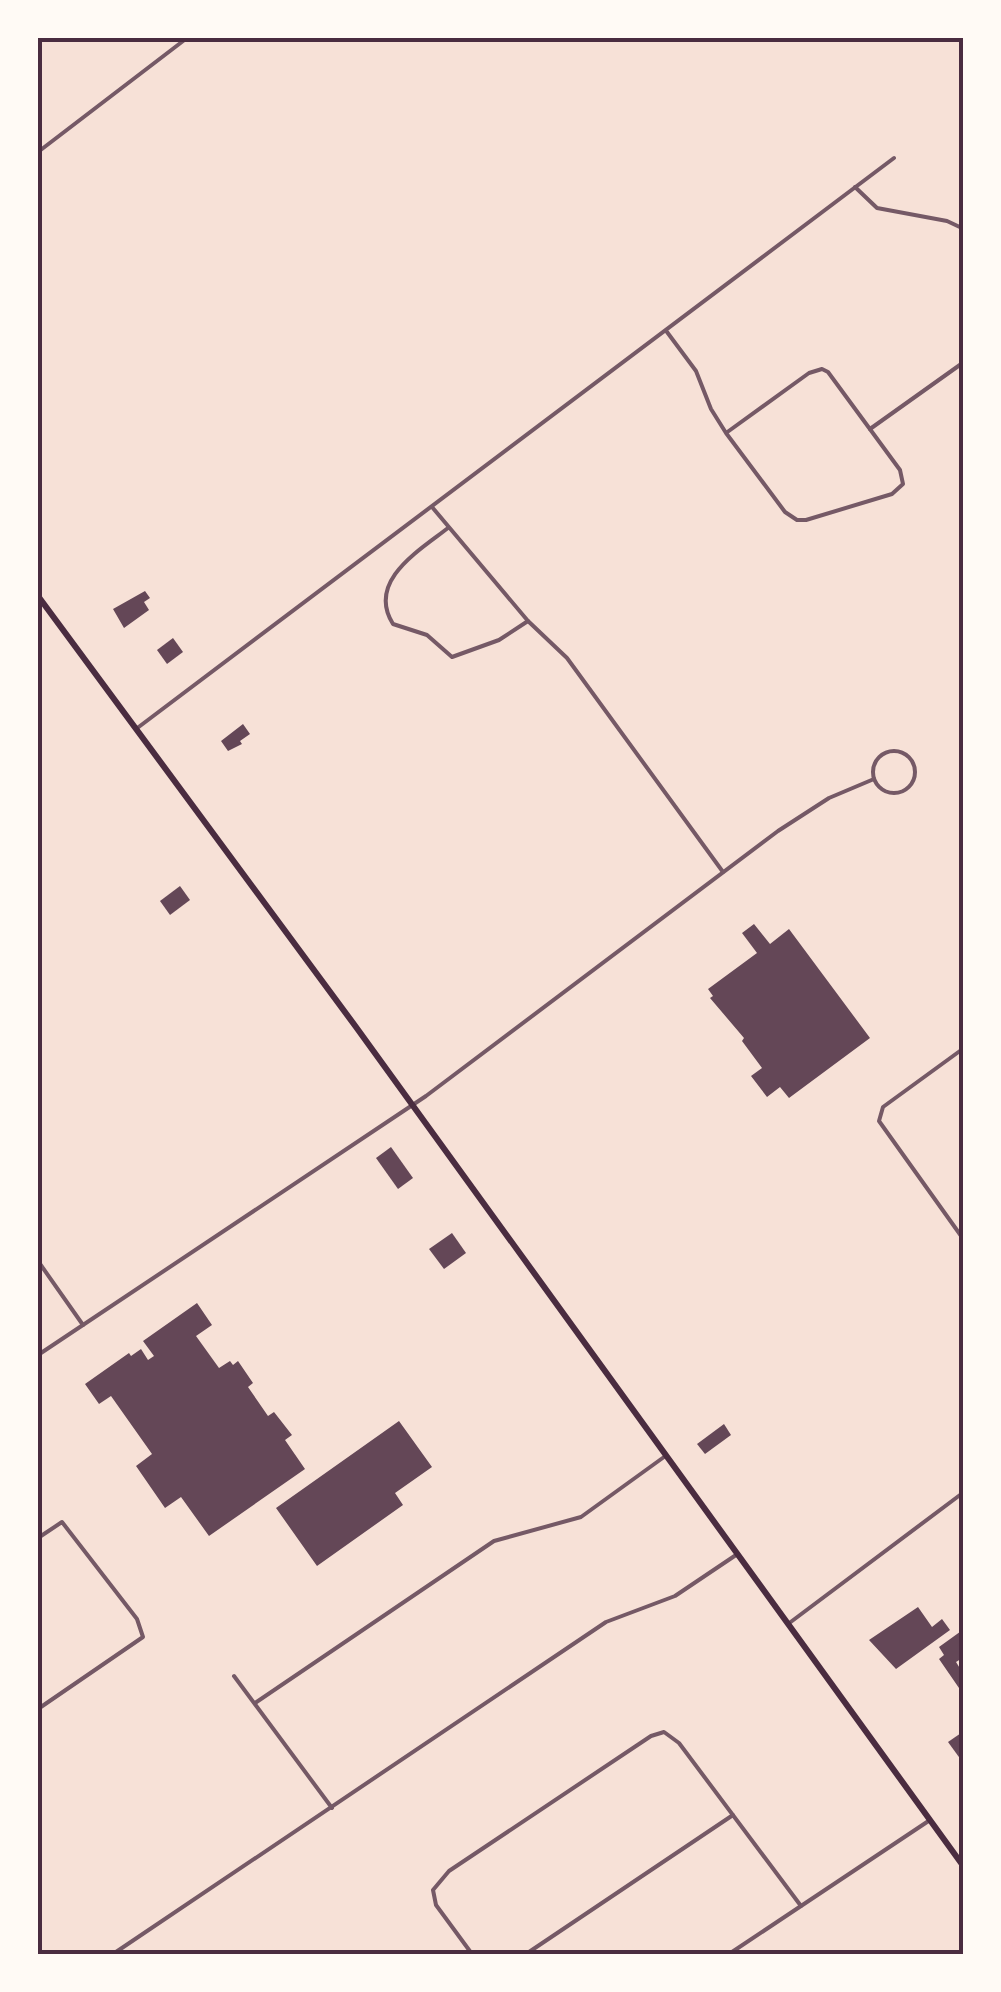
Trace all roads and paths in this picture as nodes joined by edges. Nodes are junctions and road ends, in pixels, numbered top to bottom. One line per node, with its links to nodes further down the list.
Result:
1 (187, 38): 2 (street)
2 (38, 152)
3 (894, 158): 4 (street)
4 (854, 187): 5 (street); 6 (street)
5 (964, 229)
6 (666, 331): 9 (street); 10 (street)
7 (964, 362): 8 (street)
8 (870, 430): 9 (street); 9 (street)
9 (726, 432)
10 (432, 507): 11 (street); 14 (street)
11 (449, 528): 13 (street); 13 (street)
12 (38, 596): 14 (highway)
13 (528, 621): 16 (street)
14 (136, 729): 18 (highway)
15 (874, 779): 15 (street); 16 (street)
16 (723, 872): 18 (street)
17 (964, 1048): 19 (street)
18 (410, 1105): 21 (street); 23 (highway)
19 (964, 1240)
20 (38, 1261): 21 (street)
21 (83, 1325): 22 (street)
22 (38, 1355)
23 (664, 1457): 26 (highway); 29 (street)
24 (964, 1492): 27 (street)
25 (38, 1538): 30 (street)
26 (736, 1556): 27 (highway); 31 (street)
27 (788, 1624): 33 (highway)
28 (234, 1676): 29 (street)
29 (256, 1703): 31 (street)
30 (38, 1709)
31 (332, 1808): 36 (street)
32 (734, 1814): 35 (street); 37 (street); 38 (street)
33 (930, 1820): 34 (highway); 35 (street)
34 (964, 1867)
35 (801, 1906): 39 (street)
36 (113, 1954)
37 (472, 1954)
38 (526, 1954)
39 (730, 1954)

